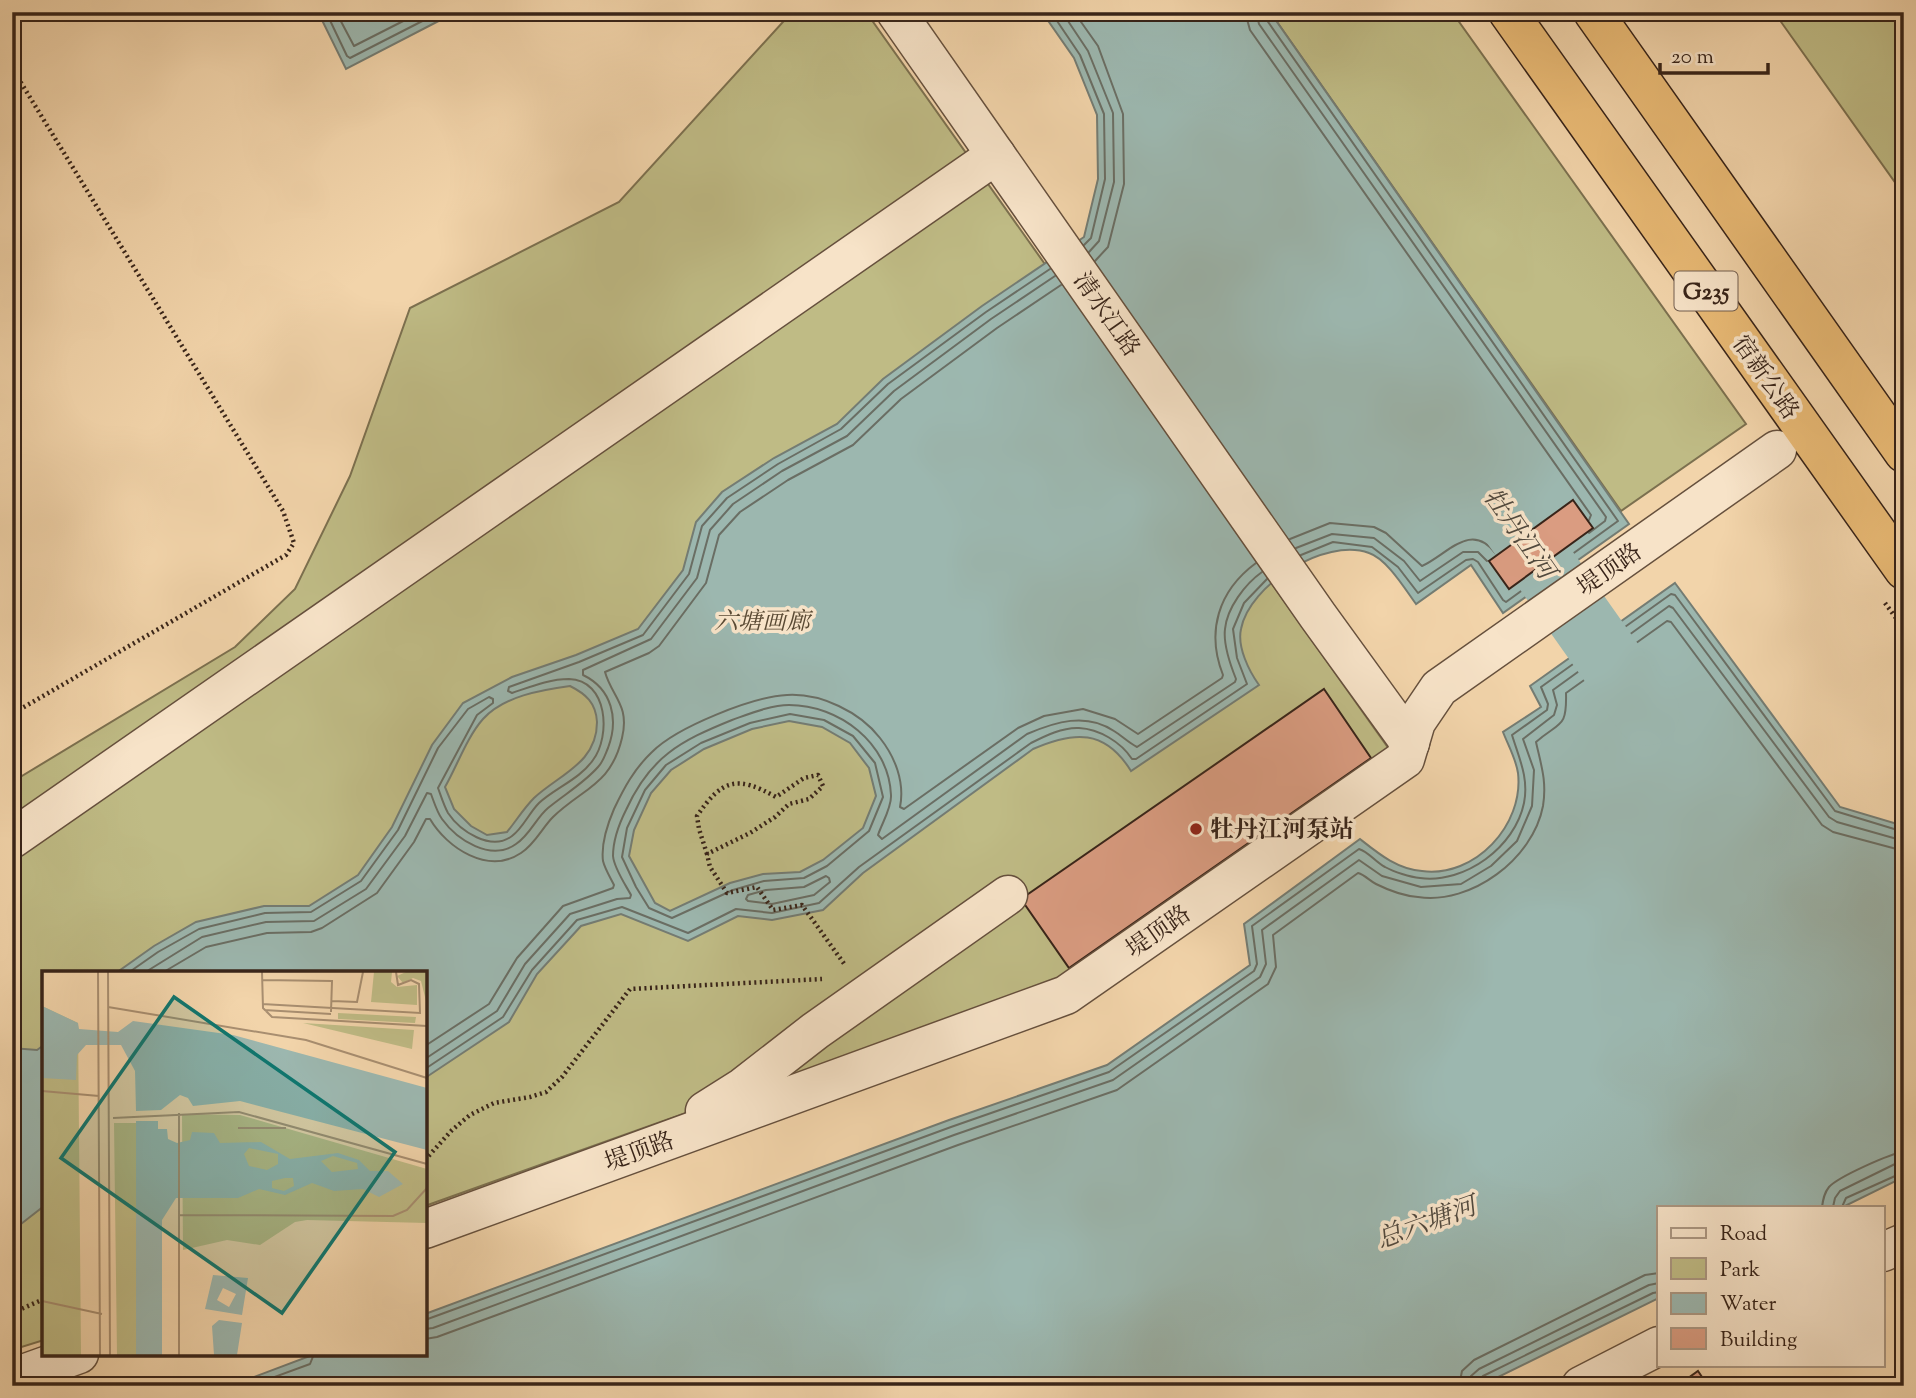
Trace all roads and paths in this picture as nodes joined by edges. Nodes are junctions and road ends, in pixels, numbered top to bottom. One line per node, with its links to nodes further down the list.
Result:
1 (896, 12): 5 (street, 清水江路)
2 (1507, 12): 8 (highway, 宿新公路 / G235)
3 (1593, 12): 7 (highway, G235)
4 (12, 68): 9 (path)
5 (996, 155): 10 (street, 清水江路); 11 (street)
6 (1777, 450): 10 (street, 堤顶路)
7 (1904, 453)
8 (1904, 570)
9 (12, 715)
10 (1410, 743): 15 (street, 堤顶路)
11 (12, 839)
12 (707, 854): 12 (path); 14 (path)
13 (1009, 895): 14 (street)
14 (860, 987): 15 (street); 16 (path)
15 (646, 1149): 17 (street, 堤顶路)
16 (427, 1158)
17 (427, 1228)
18 (1904, 1243): 19 (street)
19 (1884, 1252)
20 (42, 1300): 21 (path)
21 (12, 1313)
22 (1657, 1347): 25 (street)
23 (73, 1356): 24 (street)
24 (12, 1378)
25 (1581, 1386)

